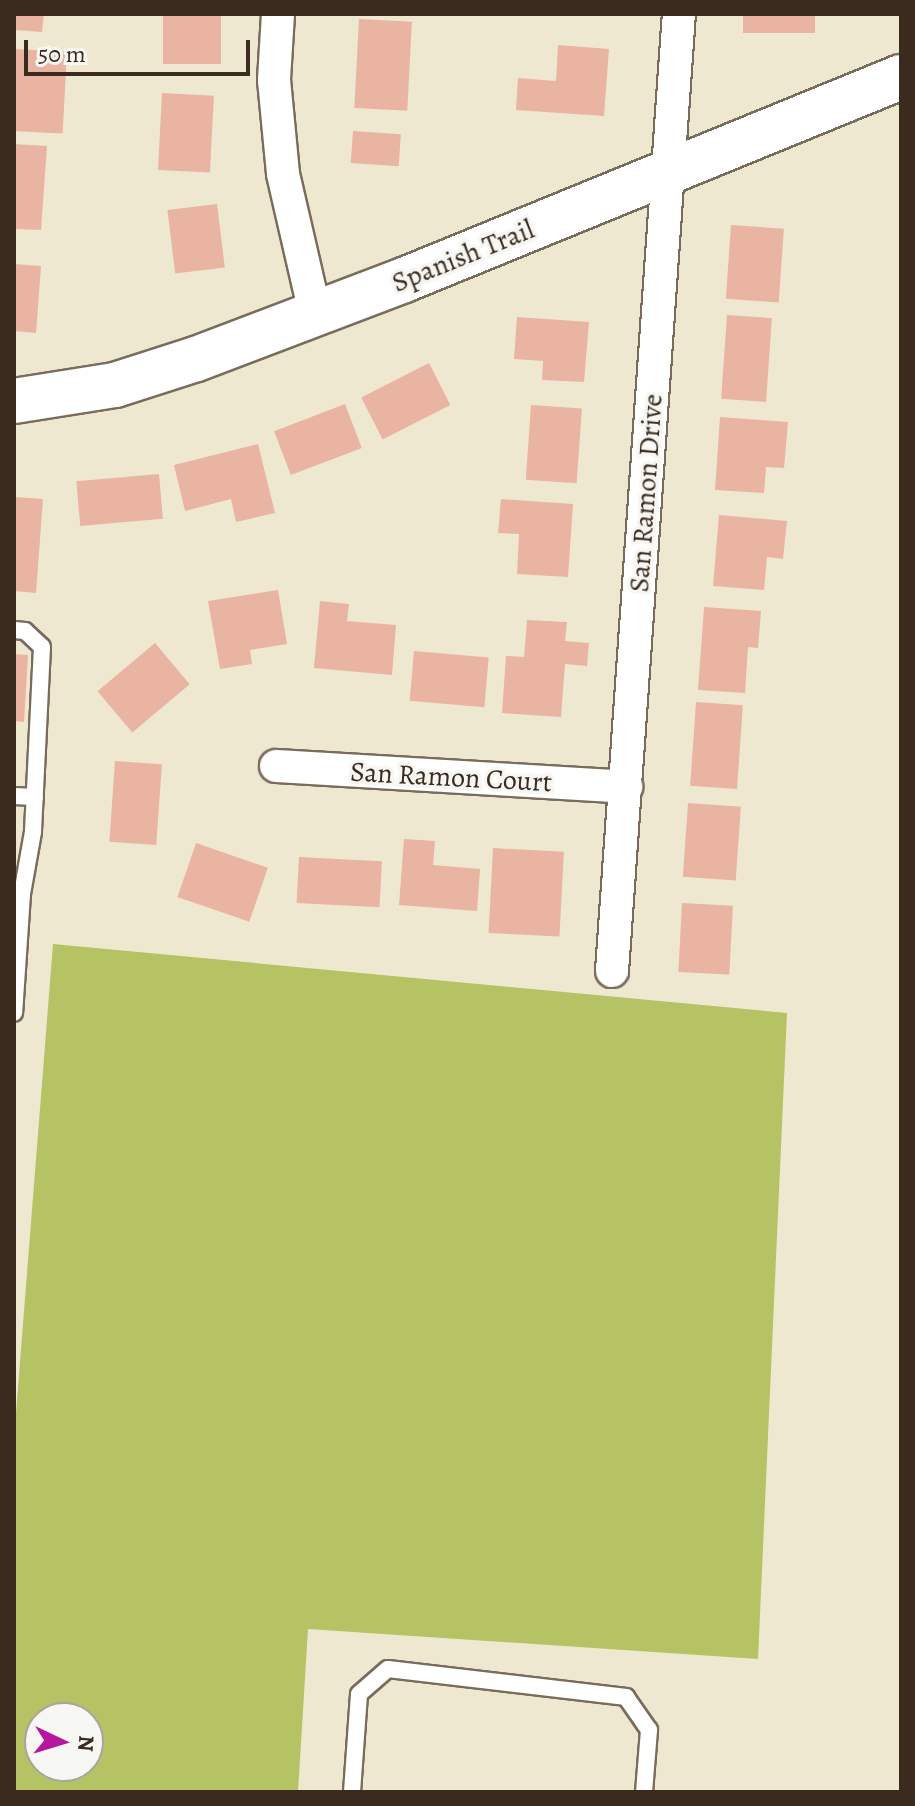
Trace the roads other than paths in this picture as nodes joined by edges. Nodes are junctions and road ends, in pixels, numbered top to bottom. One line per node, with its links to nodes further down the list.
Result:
1 (278, 14): 5 (street)
2 (679, 14): 4 (street, San Ramon Drive)
3 (901, 77): 4 (street, Spanish Trail)
4 (668, 173): 5 (street, Spanish Trail); 9 (street, San Ramon Drive)
5 (315, 313): 6 (street, Spanish Trail)
6 (14, 401)
7 (14, 630): 11 (lane)
8 (276, 766): 9 (street, San Ramon Court)
9 (626, 787): 12 (street, San Ramon Drive)
10 (14, 796): 11 (lane)
11 (35, 797): 13 (lane)
12 (612, 971)
13 (15, 984): 14 (lane)
14 (14, 1013)
15 (352, 1792): 16 (lane)
16 (644, 1792)

